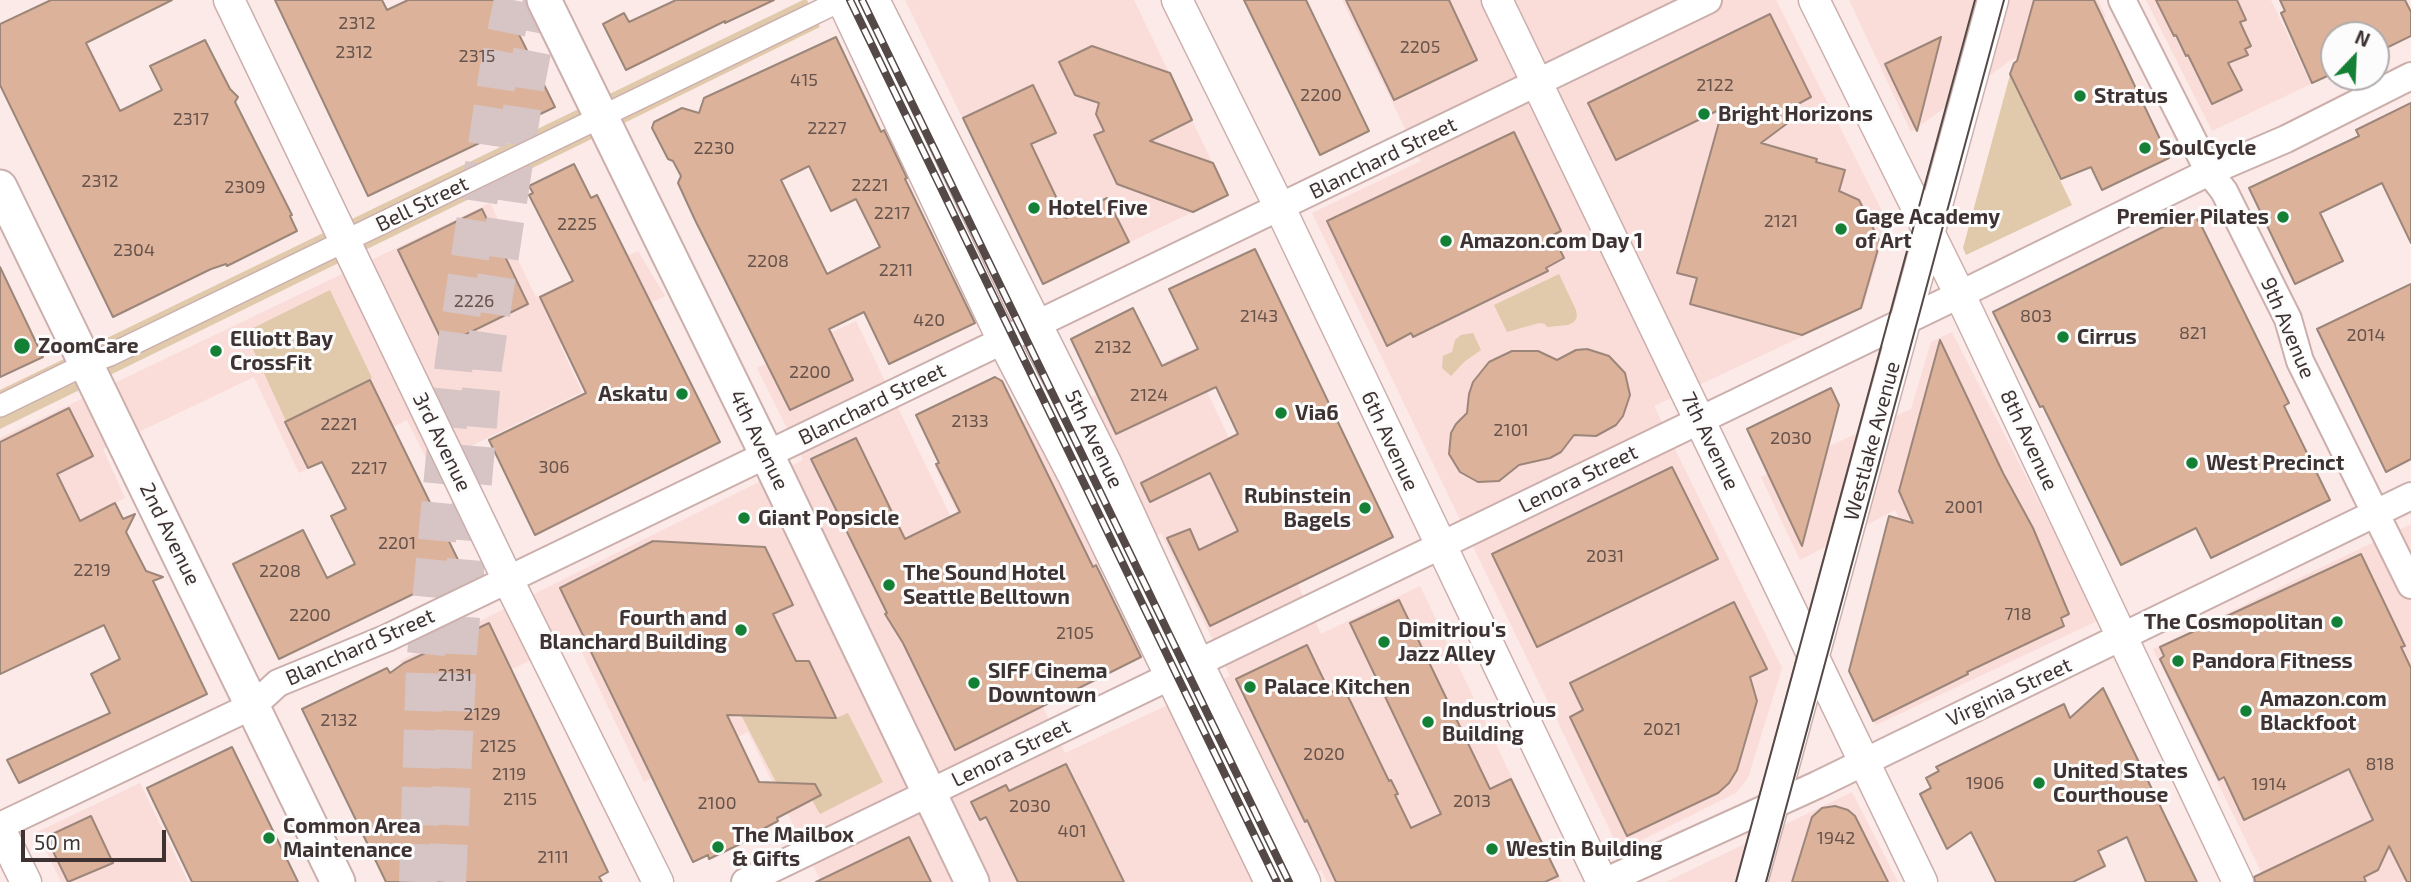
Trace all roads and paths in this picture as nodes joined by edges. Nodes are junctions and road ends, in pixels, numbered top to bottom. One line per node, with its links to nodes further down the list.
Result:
1 (229, 0): 18 (main road, 3rd Avenue)
2 (544, 0): 13 (main road, 4th Avenue)
3 (843, 0): 13 (street, Bell Street); 22 (main road, 5th Avenue)
4 (874, 0): 21 (main road, 5th Avenue)
5 (1177, 0): 16 (main road, 6th Avenue)
6 (1497, 0): 12 (main road, 7th Avenue)
7 (1708, 0): 12 (street, Blanchard Street)
8 (1814, 0): 17 (main road, 8th Avenue)
9 (1993, 0): 17 (main road, Westlake Avenue)
10 (2122, 0): 14 (street, 9th Avenue)
11 (2411, 76): 14 (street, Lenora Street)
12 (1536, 81): 16 (street, Blanchard Street); 25 (main road, 7th Avenue)
13 (601, 118): 18 (street, Bell Street); 26 (main road, 4th Avenue)
14 (2209, 172): 19 (street, Lenora Street); 28 (street, 9th Avenue)
15 (0, 187): 23 (main road, 2nd Avenue)
16 (1280, 208): 21 (street, Blanchard Street); 29 (main road, 6th Avenue)
17 (1930, 233): 19 (main road, 8th Avenue); 20 (main road, Westlake Avenue)
18 (346, 241): 23 (street, Bell Street); 30 (main road, 3rd Avenue)
19 (1960, 295): 20 (street, Lenora Street); 32 (main road, 8th Avenue)
20 (1905, 321): 25 (street, Lenora Street); 33 (main road, Westlake Avenue)
21 (1037, 324): 22 (street, Blanchard Street); 34 (main road, 5th Avenue)
22 (1003, 341): 26 (street, Blanchard Street); 35 (main road, 5th Avenue)
23 (86, 364): 24 (street, Bell Street); 36 (main road, 2nd Avenue)
24 (0, 406)
25 (1701, 420): 29 (street, Lenora Street); 33 (main road, 7th Avenue)
26 (767, 455): 30 (street, Blanchard Street); 38 (main road, 4th Avenue)
27 (2411, 496): 28 (street, Virginia Street)
28 (2375, 513): 31 (street, 9th Avenue); 32 (street, Virginia Street)
29 (1440, 546): 34 (street, Lenora Street); 48 (main road, 6th Avenue)
30 (508, 580): 36 (street, Blanchard Street); 43 (main road, 3rd Avenue)
31 (2411, 584)
32 (2122, 638): 37 (street, Virginia Street); 51 (main road, 8th Avenue)
33 (1814, 656): 37 (main road, 7th Avenue); 39 (main road, Westlake Avenue)
34 (1198, 663): 35 (street, Lenora Street); 47 (main road, 5th Avenue)
35 (1171, 676): 38 (street, Lenora Street); 46 (main road, 5th Avenue)
36 (254, 705): 40 (street, Blanchard Street); 42 (main road, 2nd Avenue)
37 (1864, 761): 39 (street, Virginia Street); 50 (main road, 7th Avenue)
38 (929, 793): 44 (street, Lenora Street); 45 (main road, 4th Avenue)
39 (1774, 804): 48 (street, Virginia Street); 49 (main road, Westlake Avenue)
40 (0, 827): 41 (main road)
41 (26, 882)
42 (338, 882)
43 (659, 882)
44 (746, 882)
45 (972, 882)
46 (1270, 882)
47 (1305, 882)
48 (1603, 882)
49 (1752, 882)
50 (1922, 882)
51 (2238, 882)

